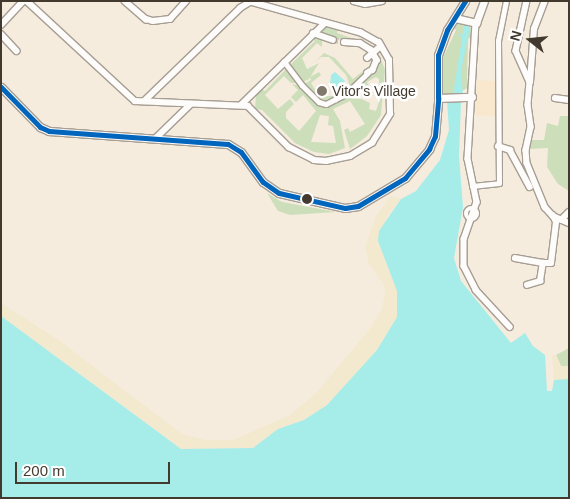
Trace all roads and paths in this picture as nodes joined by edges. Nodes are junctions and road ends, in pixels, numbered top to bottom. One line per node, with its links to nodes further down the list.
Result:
1 (23, 1): 15 (street)
2 (27, 1): 32 (street)
3 (125, 1): 4 (street)
4 (186, 1)
5 (354, 1): 6 (street)
6 (382, 1)
7 (465, 1): 12 (street)
8 (484, 1): 14 (street)
9 (506, 1): 36 (street)
10 (527, 1): 26 (street)
11 (545, 1): 26 (street)
12 (455, 18): 14 (street); 29 (street)
13 (324, 22): 17 (street); 20 (street); 32 (street)
14 (475, 23): 28 (street)
15 (1, 25)
16 (1, 34): 21 (street)
17 (313, 34): 18 (street); 24 (street)
18 (333, 40)
19 (344, 42): 22 (street)
20 (381, 46): 22 (street); 34 (street)
21 (17, 51)
22 (373, 53): 23 (street); 25 (street)
23 (367, 58)
24 (284, 61): 25 (street); 34 (street)
25 (368, 73)
26 (530, 82): 38 (street)
27 (1, 88): 35 (street)
28 (469, 97): 29 (street); 37 (street)
29 (438, 98): 35 (street)
30 (555, 98): 31 (street)
31 (569, 100)
32 (145, 101): 33 (street)
33 (191, 104): 34 (street); 35 (street)
34 (241, 105)
35 (155, 139)
36 (498, 146): 37 (street); 38 (street)
37 (472, 186): 46 (street)
38 (545, 207): 40 (street)
39 (569, 212): 41 (street)
40 (553, 216): 41 (street); 44 (street)
41 (561, 220): 42 (street)
42 (569, 223)
43 (515, 258): 44 (street)
44 (543, 262): 45 (street)
45 (527, 285)
46 (510, 327)

